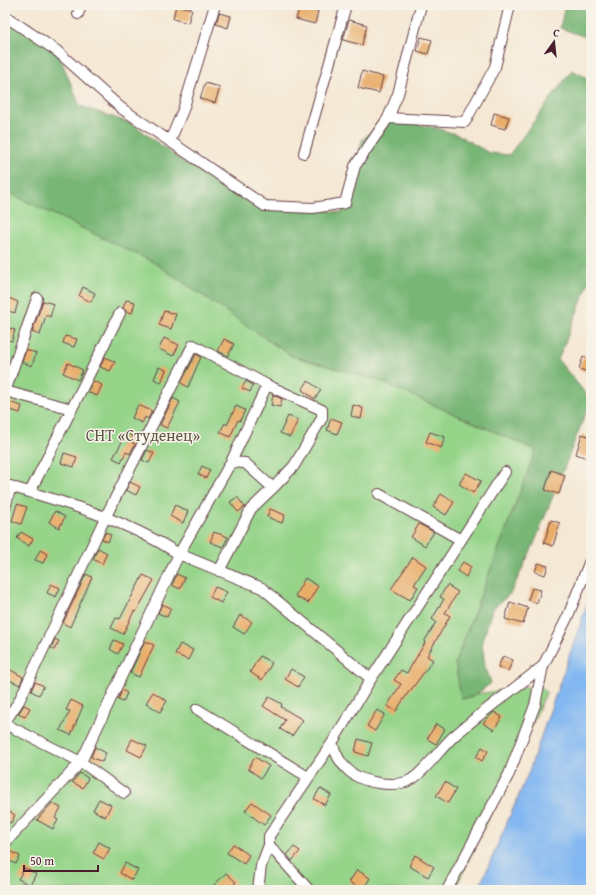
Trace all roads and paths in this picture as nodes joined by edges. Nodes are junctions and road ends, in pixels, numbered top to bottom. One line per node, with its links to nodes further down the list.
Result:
1 (215, 5): 7 (street)
2 (346, 5): 8 (street)
3 (421, 5): 6 (street)
4 (510, 5): 6 (street)
5 (5, 16): 7 (street)
6 (388, 118): 7 (street)
7 (170, 141)
8 (304, 153)
9 (37, 298): 12 (street)
10 (120, 313): 13 (street)
11 (267, 385): 14 (street); 17 (street); 21 (street)
12 (5, 391): 13 (street)
13 (72, 409): 18 (street)
14 (231, 462): 17 (street); 23 (street)
15 (505, 472): 22 (street)
16 (8, 486): 18 (street); 20 (street)
17 (273, 488): 25 (street)
18 (30, 492): 21 (street)
19 (380, 494): 22 (street)
20 (5, 508)
21 (105, 518): 23 (street); 29 (street)
22 (460, 540): 27 (street)
23 (179, 554): 25 (street); 31 (street)
24 (591, 558): 26 (street)
25 (218, 571): 27 (street)
26 (543, 666): 30 (street); 38 (street)
27 (371, 679): 30 (street)
28 (197, 709): 32 (street)
29 (5, 723): 31 (street)
30 (332, 743): 32 (street)
31 (81, 762): 33 (street); 34 (street)
32 (308, 778): 35 (street)
33 (124, 793)
34 (5, 842)
35 (269, 845): 36 (street); 37 (street)
36 (258, 890)
37 (309, 890)
38 (447, 890)

